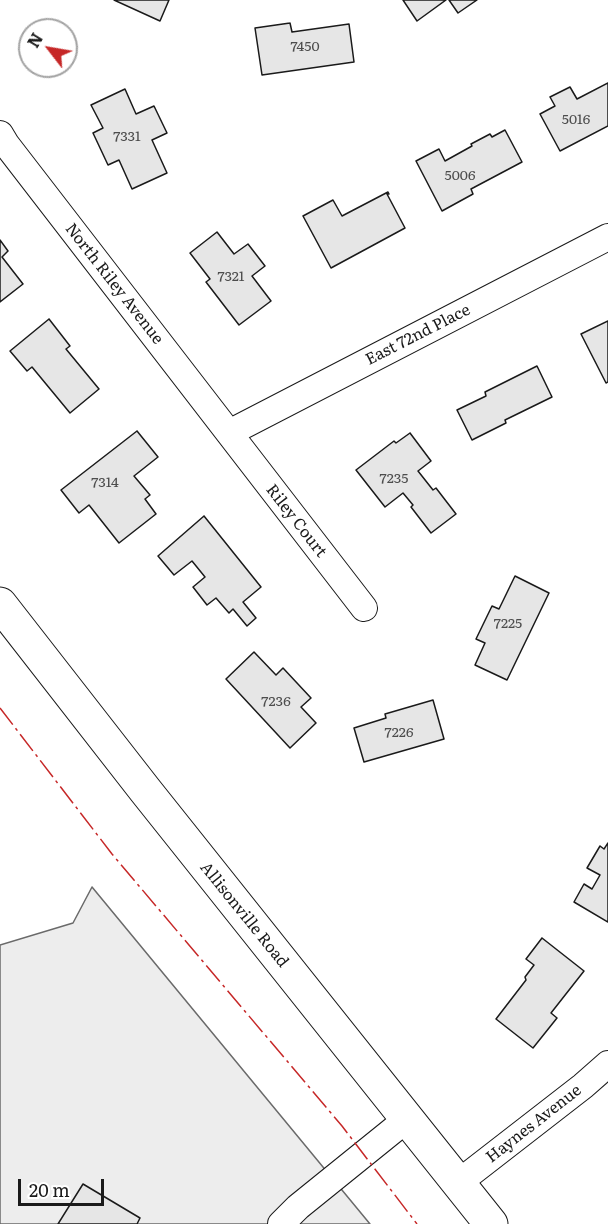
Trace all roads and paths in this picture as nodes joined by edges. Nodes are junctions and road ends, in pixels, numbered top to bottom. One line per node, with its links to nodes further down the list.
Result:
1 (0, 134): 3 (street, North Riley Avenue)
2 (608, 237): 3 (street, East 72nd Place)
3 (229, 433): 5 (street, Riley Court)
4 (0, 604): 7 (main road, Allisonville Road)
5 (364, 608)
6 (608, 1064): 8 (street, Haynes Avenue)
7 (407, 1119): 8 (main road, Allisonville Road); 9 (street)
8 (458, 1183): 10 (main road, Allisonville Road)
9 (281, 1224)
10 (491, 1224)

